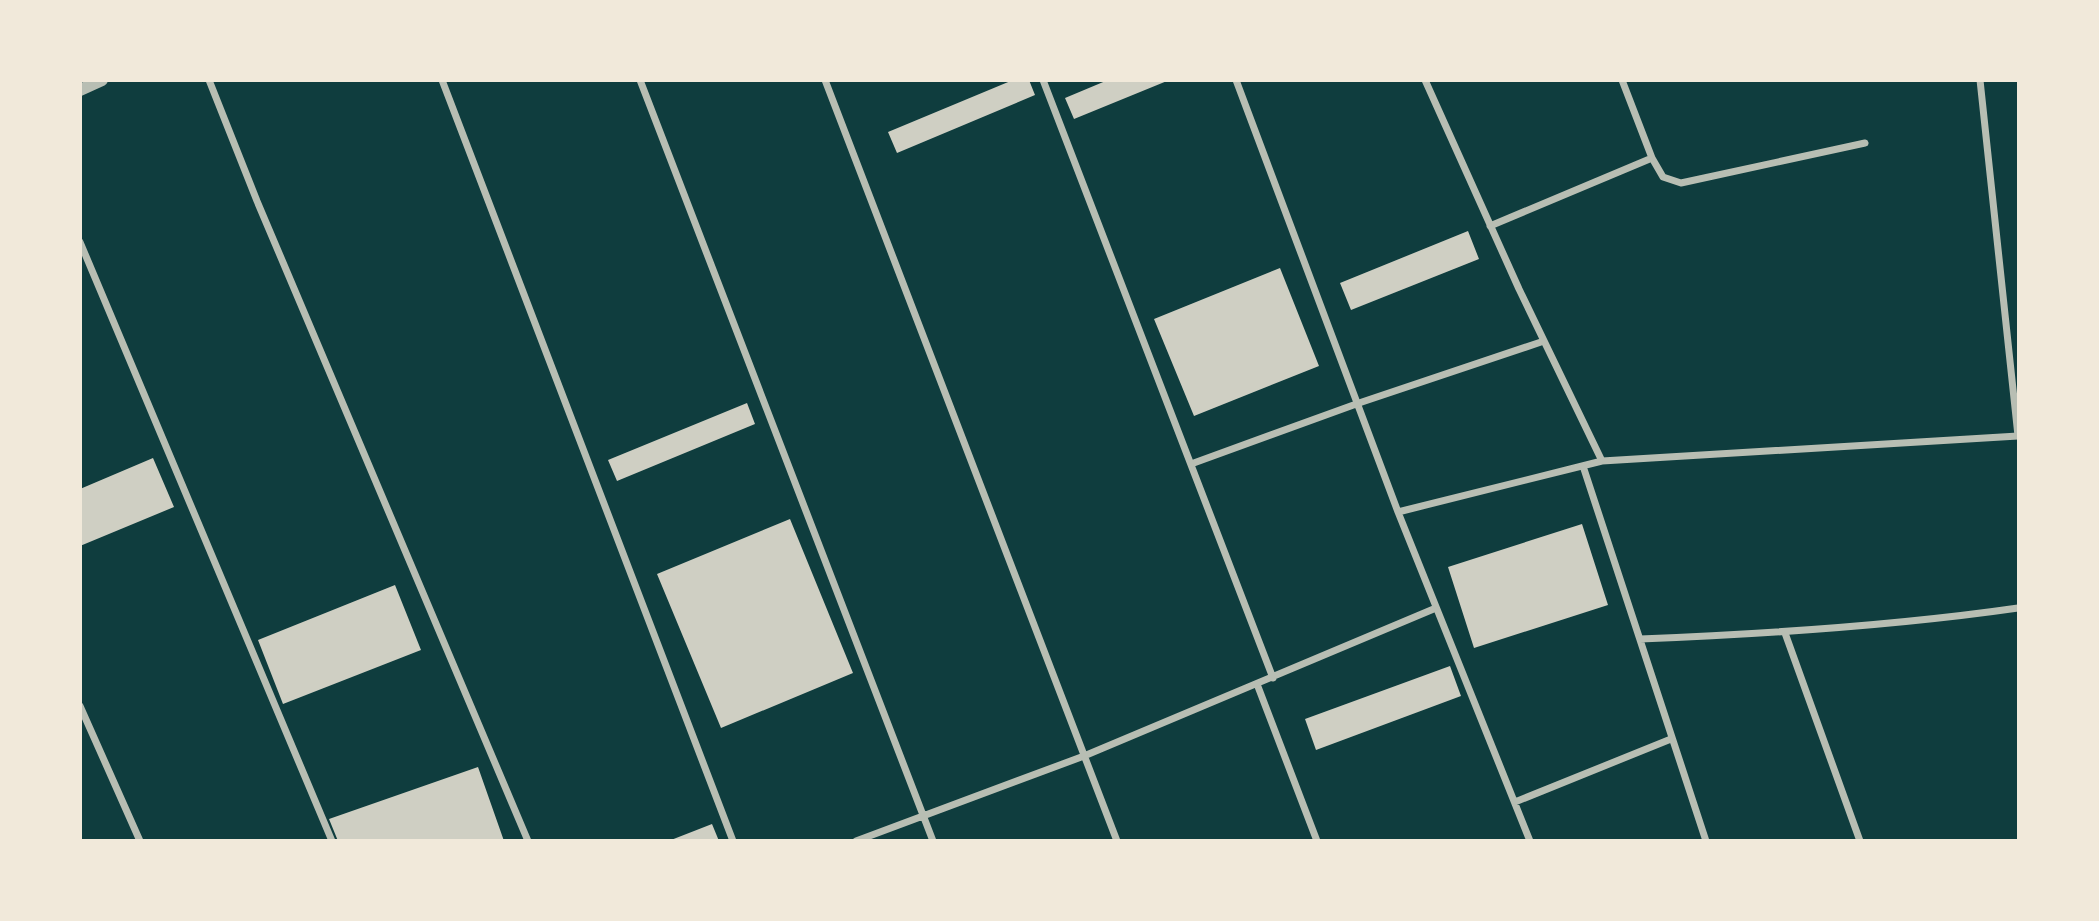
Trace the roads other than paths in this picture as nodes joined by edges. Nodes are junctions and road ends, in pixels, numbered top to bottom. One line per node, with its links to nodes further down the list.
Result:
1 (103, 80): 11 (street)
2 (209, 80): 36 (street)
3 (442, 80): 37 (street)
4 (640, 80): 33 (street)
5 (825, 80): 31 (street)
6 (1042, 80): 20 (street)
7 (1236, 80): 17 (street)
8 (1426, 80): 14 (street)
9 (1622, 80): 13 (street)
10 (1980, 80): 18 (street)
11 (80, 90)
12 (1865, 144): 13 (street)
13 (1652, 158): 14 (street)
14 (1490, 226): 16 (street)
15 (80, 242): 35 (street)
16 (1544, 341): 17 (street); 19 (street)
17 (1359, 403): 20 (street); 22 (street)
18 (2018, 436): 19 (street)
19 (1602, 461): 21 (street)
20 (1191, 464): 27 (street)
21 (1583, 466): 22 (street); 26 (street)
22 (1398, 512): 23 (street)
23 (1436, 608): 27 (street); 32 (street)
24 (2018, 608): 25 (street)
25 (1786, 633): 26 (street); 44 (street)
26 (1640, 639): 30 (street)
27 (1273, 678): 28 (street)
28 (1257, 684): 31 (street); 41 (street)
29 (80, 706): 34 (street)
30 (1671, 739): 32 (street); 43 (street)
31 (1084, 756): 33 (street); 40 (street)
32 (1515, 803): 42 (street)
33 (923, 816): 38 (street); 39 (street)
34 (139, 841)
35 (332, 841)
36 (528, 841)
37 (733, 841)
38 (856, 841)
39 (933, 841)
40 (1117, 841)
41 (1317, 841)
42 (1530, 841)
43 (1706, 841)
44 (1860, 841)

